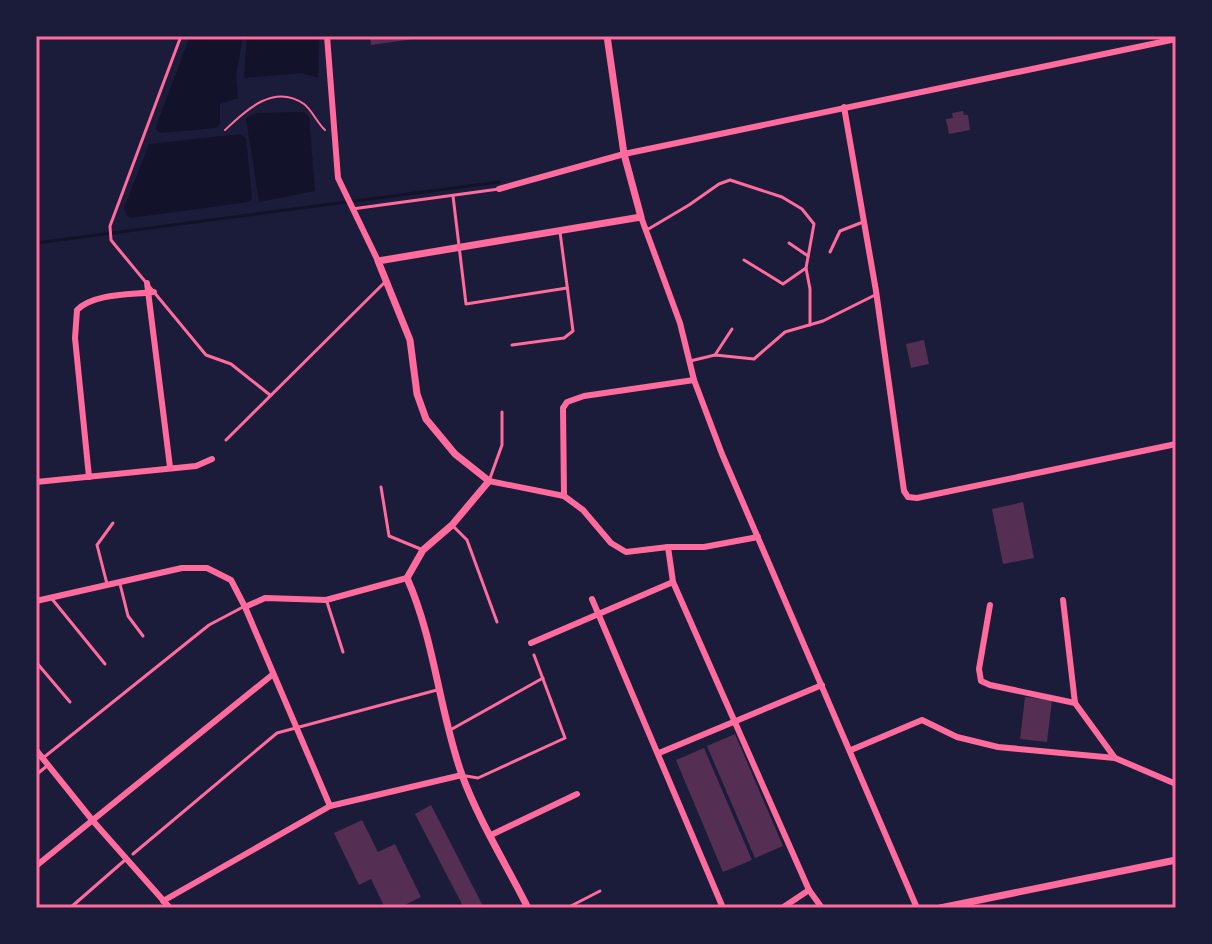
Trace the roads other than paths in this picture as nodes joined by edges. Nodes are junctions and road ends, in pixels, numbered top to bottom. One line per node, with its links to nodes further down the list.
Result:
1 (181, 36): 22 (lane)
2 (327, 36): 9 (street)
3 (607, 36): 6 (street)
4 (1176, 39): 5 (street)
5 (844, 107): 6 (street); 11 (street)
6 (624, 154): 7 (street); 10 (street)
7 (499, 189): 8 (lane)
8 (453, 196): 9 (lane); 15 (lane)
9 (351, 207): 19 (street)
10 (641, 217): 12 (street); 13 (street)
11 (864, 221): 16 (lane); 25 (street)
12 (560, 231): 15 (street); 23 (lane)
13 (645, 231): 17 (lane); 30 (street)
14 (789, 243): 17 (lane)
15 (459, 247): 19 (street); 23 (lane)
16 (830, 252)
17 (808, 256): 20 (lane)
18 (744, 260): 20 (lane)
19 (378, 261): 21 (street)
20 (806, 268): 26 (lane)
21 (385, 282): 32 (lane); 39 (street)
22 (147, 283): 24 (street)
23 (567, 288): 28 (lane)
24 (151, 293): 32 (lane); 37 (street); 38 (street)
25 (876, 294): 26 (lane); 35 (street)
26 (810, 325): 29 (lane)
27 (732, 329): 29 (lane)
28 (512, 345)
29 (715, 355): 30 (lane)
30 (690, 361): 31 (street)
31 (694, 380): 42 (street); 45 (street)
32 (270, 395): 34 (lane)
33 (502, 412): 39 (lane)
34 (226, 440)
35 (1176, 444)
36 (212, 459): 37 (street)
37 (170, 467): 38 (street)
38 (89, 477): 40 (street)
39 (489, 481): 42 (street); 44 (street)
40 (36, 482)
41 (381, 487): 47 (lane)
42 (564, 496): 46 (street)
43 (113, 523): 51 (lane)
44 (452, 525): 47 (street); 60 (lane)
45 (758, 537): 46 (street); 69 (street)
46 (668, 547): 50 (street)
47 (423, 550): 48 (street)
48 (407, 578): 54 (street); 70 (street)
49 (119, 581): 51 (street); 58 (street); 61 (lane)
50 (673, 582): 59 (street); 73 (street)
51 (107, 584): 52 (street)
52 (50, 596): 56 (street); 66 (lane)
53 (592, 599): 59 (street)
54 (326, 600): 58 (street); 63 (lane)
55 (1063, 600): 72 (street)
56 (36, 601)
57 (990, 605): 72 (street)
58 (245, 607): 67 (street); 79 (lane)
59 (599, 614): 62 (street); 78 (street)
60 (497, 622)
61 (143, 636)
62 (531, 643)
63 (343, 652)
64 (534, 655): 68 (lane)
65 (36, 662): 71 (lane)
66 (105, 664)
67 (272, 675): 74 (street); 87 (street)
68 (543, 677): 75 (lane); 83 (lane)
69 (822, 685): 73 (street); 77 (street)
70 (440, 689): 74 (lane); 75 (street)
71 (70, 702)
72 (1075, 703): 80 (street)
73 (735, 721): 78 (street); 93 (street)
74 (295, 727): 86 (street); 89 (lane)
75 (448, 731): 83 (street)
76 (36, 750): 79 (street)
77 (851, 750): 80 (street); 103 (street)
78 (659, 753): 100 (street)
79 (43, 758): 81 (street)
80 (1115, 758): 84 (street)
81 (48, 765): 82 (lane); 87 (street)
82 (36, 775)
83 (462, 775): 86 (street); 88 (street)
84 (1176, 784)
85 (577, 794): 88 (street)
86 (330, 806): 95 (street)
87 (93, 821): 90 (street); 92 (street)
88 (491, 835): 98 (street)
89 (133, 854)
90 (126, 859): 95 (street); 96 (lane)
91 (1176, 860): 104 (street)
92 (36, 866)
93 (809, 890): 101 (street); 102 (street)
94 (600, 891): 99 (lane)
95 (163, 901): 97 (street)
96 (70, 908)
97 (170, 908)
98 (528, 908)
99 (567, 908)
100 (723, 908)
101 (782, 908)
102 (822, 908)
103 (917, 908)
104 (940, 908)

